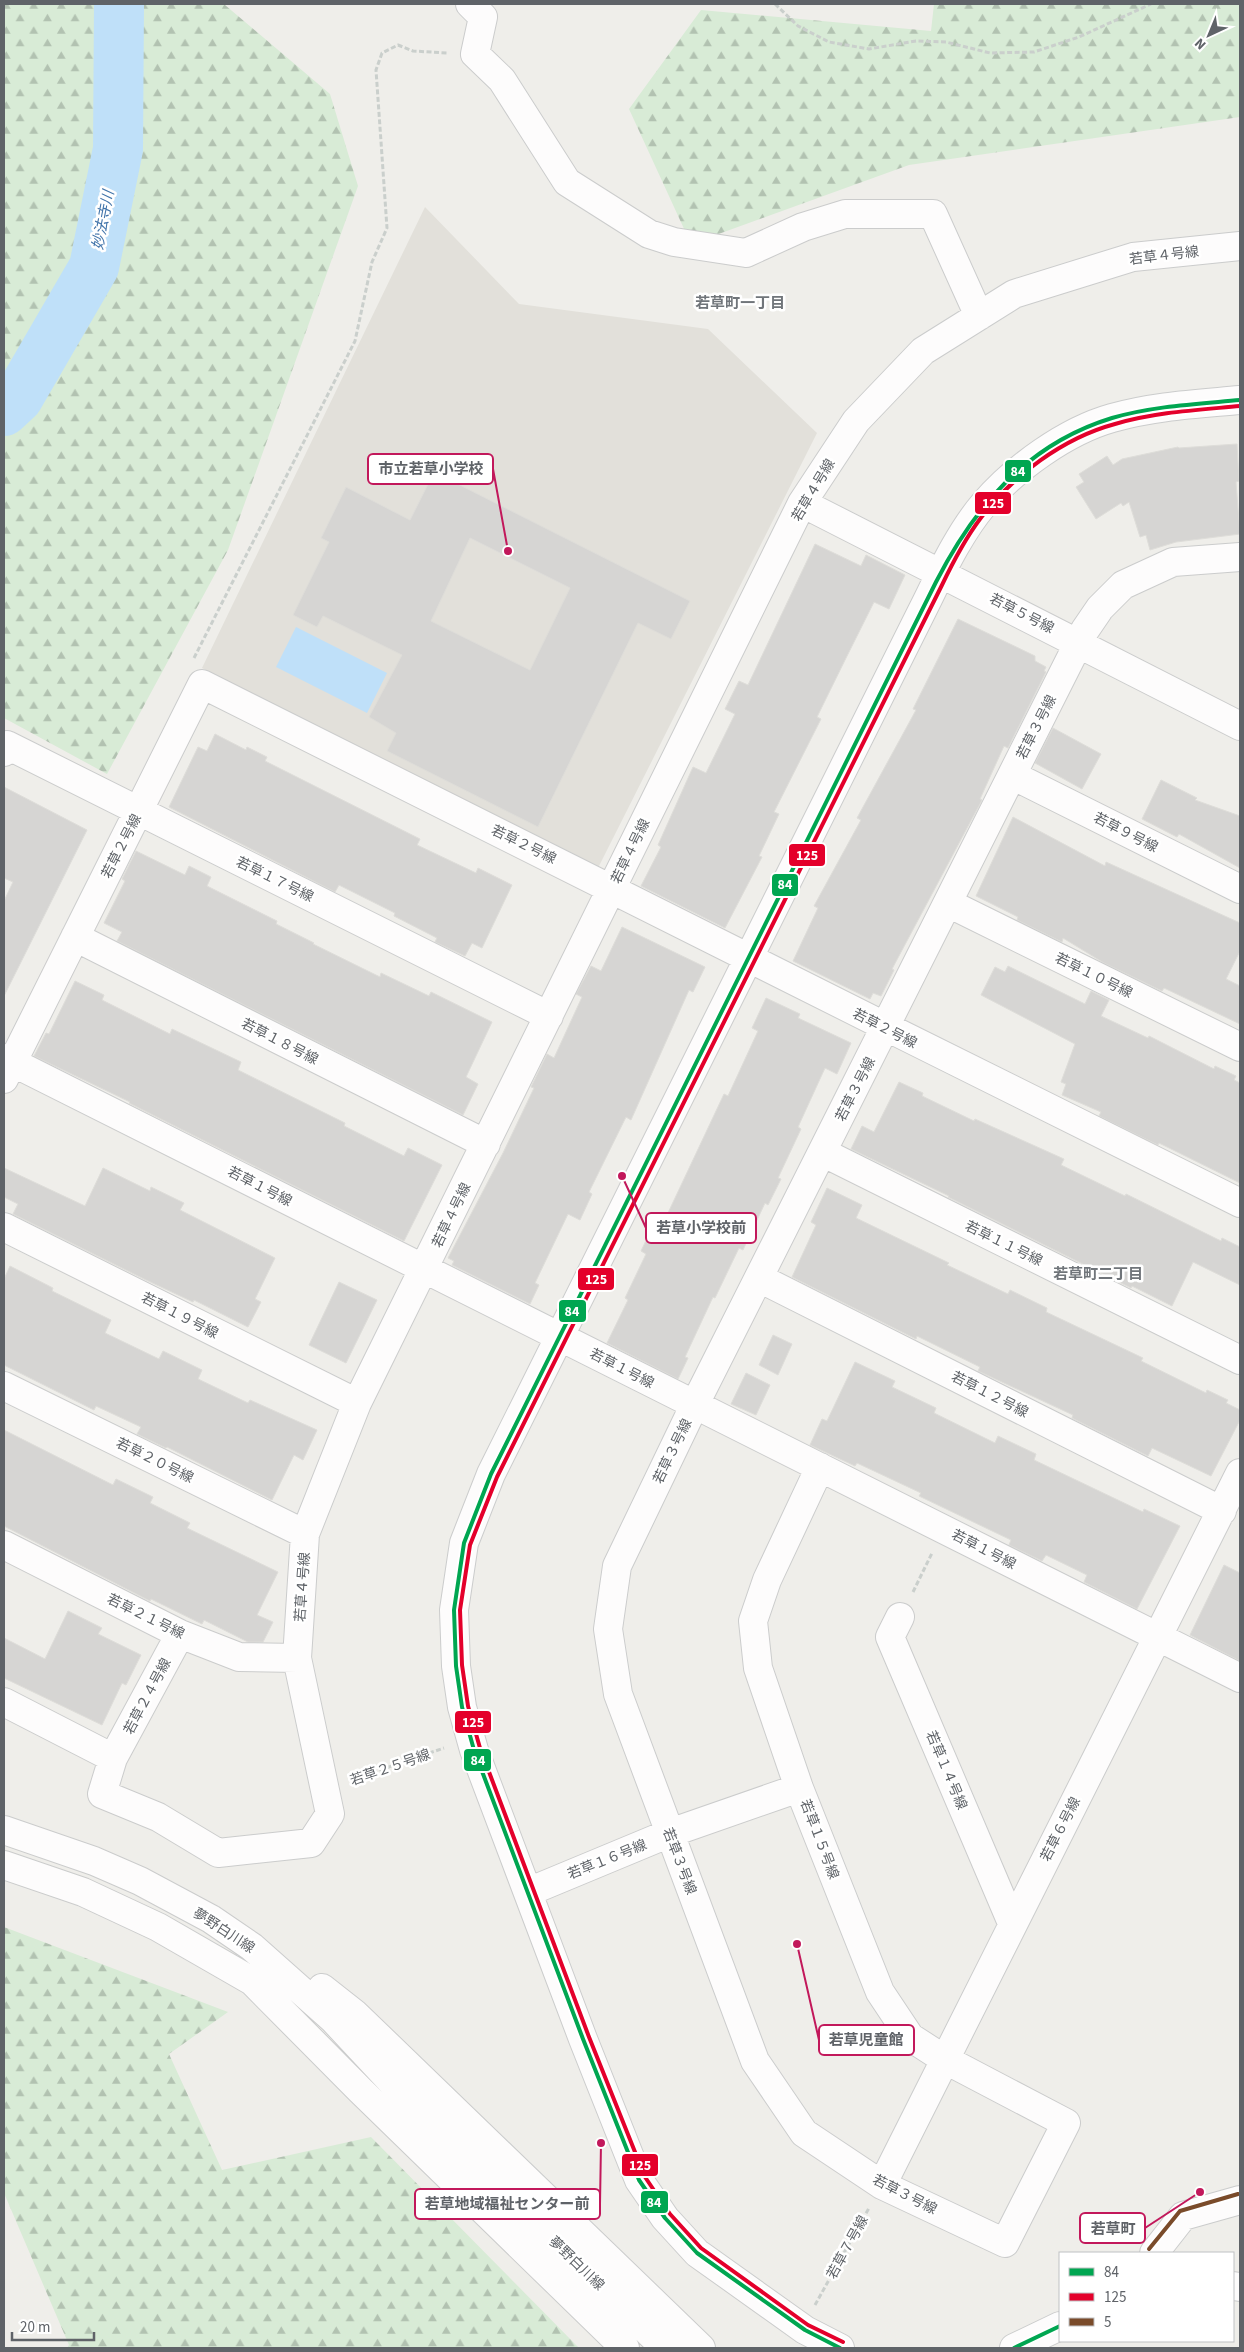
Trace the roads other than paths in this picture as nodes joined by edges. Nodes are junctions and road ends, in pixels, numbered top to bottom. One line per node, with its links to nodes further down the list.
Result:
1 (470, 4): 3 (street)
2 (1240, 246): 3 (street, 若草４号線)
3 (979, 316): 5 (street, 若草４号線)
4 (1240, 400): 7 (street)
5 (802, 503): 7 (street, 若草５号線); 13 (street, 若草４号線)
6 (1240, 557): 8 (street, 若草３号線)
7 (942, 572): 8 (street, 若草５号線); 17 (street)
8 (1078, 642): 9 (street, 若草５号線); 11 (street, 若草３号線)
9 (1240, 726)
10 (4, 752): 12 (street, 若草１７号線)
11 (1012, 775): 14 (street, 若草９号線); 15 (street, 若草３号線)
12 (139, 811): 13 (street, 若草２号線); 16 (street, 若草２号線); 18 (street, 若草１７号線)
13 (612, 888): 17 (street, 若草２号線); 18 (street, 若草４号線)
14 (1240, 889)
15 (948, 902): 19 (street, 若草３号線); 20 (street, 若草１０号線)
16 (75, 937): 21 (street, 若草２号線); 22 (street, 若草１８号線)
17 (749, 958): 19 (street, 若草２号線); 28 (street)
18 (549, 1016): 22 (street, 若草４号線)
19 (886, 1028): 23 (street, 若草３号線); 24 (street, 若草２号線)
20 (1240, 1047)
21 (6, 1066): 26 (street, 若草１号線)
22 (486, 1144): 26 (street, 若草４号線)
23 (822, 1152): 27 (street, 若草３号線); 29 (street, 若草１１号線)
24 (1240, 1203)
25 (4, 1227): 31 (street, 若草１９号線)
26 (425, 1269): 28 (street, 若草１号線); 31 (street, 若草４号線)
27 (759, 1278): 32 (street, 若草３号線); 35 (street, 若草１２号線)
28 (560, 1337): 32 (street, 若草１号線); 49 (street)
29 (1240, 1360)
30 (4, 1386): 36 (street, 若草２０号線)
31 (357, 1403): 36 (street, 若草４号線)
32 (695, 1404): 33 (street, 若草１号線); 47 (street, 若草３号線)
33 (820, 1467): 40 (street, 若草１号線); 45 (street, 若草１５号線)
34 (1240, 1473): 35 (street, 若草６号線)
35 (1222, 1510): 40 (street, 若草６号線)
36 (305, 1534): 41 (street, 若草４号線)
37 (4, 1545): 39 (street, 若草２１号線)
38 (900, 1618): 50 (street, 若草１４号線)
39 (180, 1634): 41 (street, 若草２１号線); 44 (street, 若草２４号線)
40 (1158, 1637): 42 (street, 若草１号線); 50 (street, 若草６号線)
41 (297, 1658): 44 (street, 若草４号線)
42 (1240, 1678)
43 (4, 1702): 44 (street)
44 (113, 1758)
45 (800, 1788): 47 (street, 若草１６号線); 53 (street, 若草１５号線)
46 (4, 1830): 51 (street, 夢野白川線)
47 (670, 1833): 49 (street, 若草１６号線); 56 (street, 若草３号線)
48 (4, 1865): 52 (street, 夢野白川線)
49 (528, 1892): 63 (street)
50 (1012, 1923): 53 (street, 若草６号線)
51 (252, 1947): 54 (street, 夢野白川線); 62 (street)
52 (252, 1980): 54 (street, 夢野白川線); 60 (street)
53 (944, 2059): 55 (street, 若草１５号線); 56 (street, 若草６号線)
54 (403, 2094): 61 (street, 夢野白川線)
55 (1066, 2123): 56 (street, 若草３号線)
56 (882, 2185)
57 (1240, 2200): 58 (street)
58 (1155, 2252)
59 (1059, 2326): 64 (street)
60 (625, 2348)
61 (665, 2348)
62 (701, 2348)
63 (840, 2348)
64 (1014, 2348)

